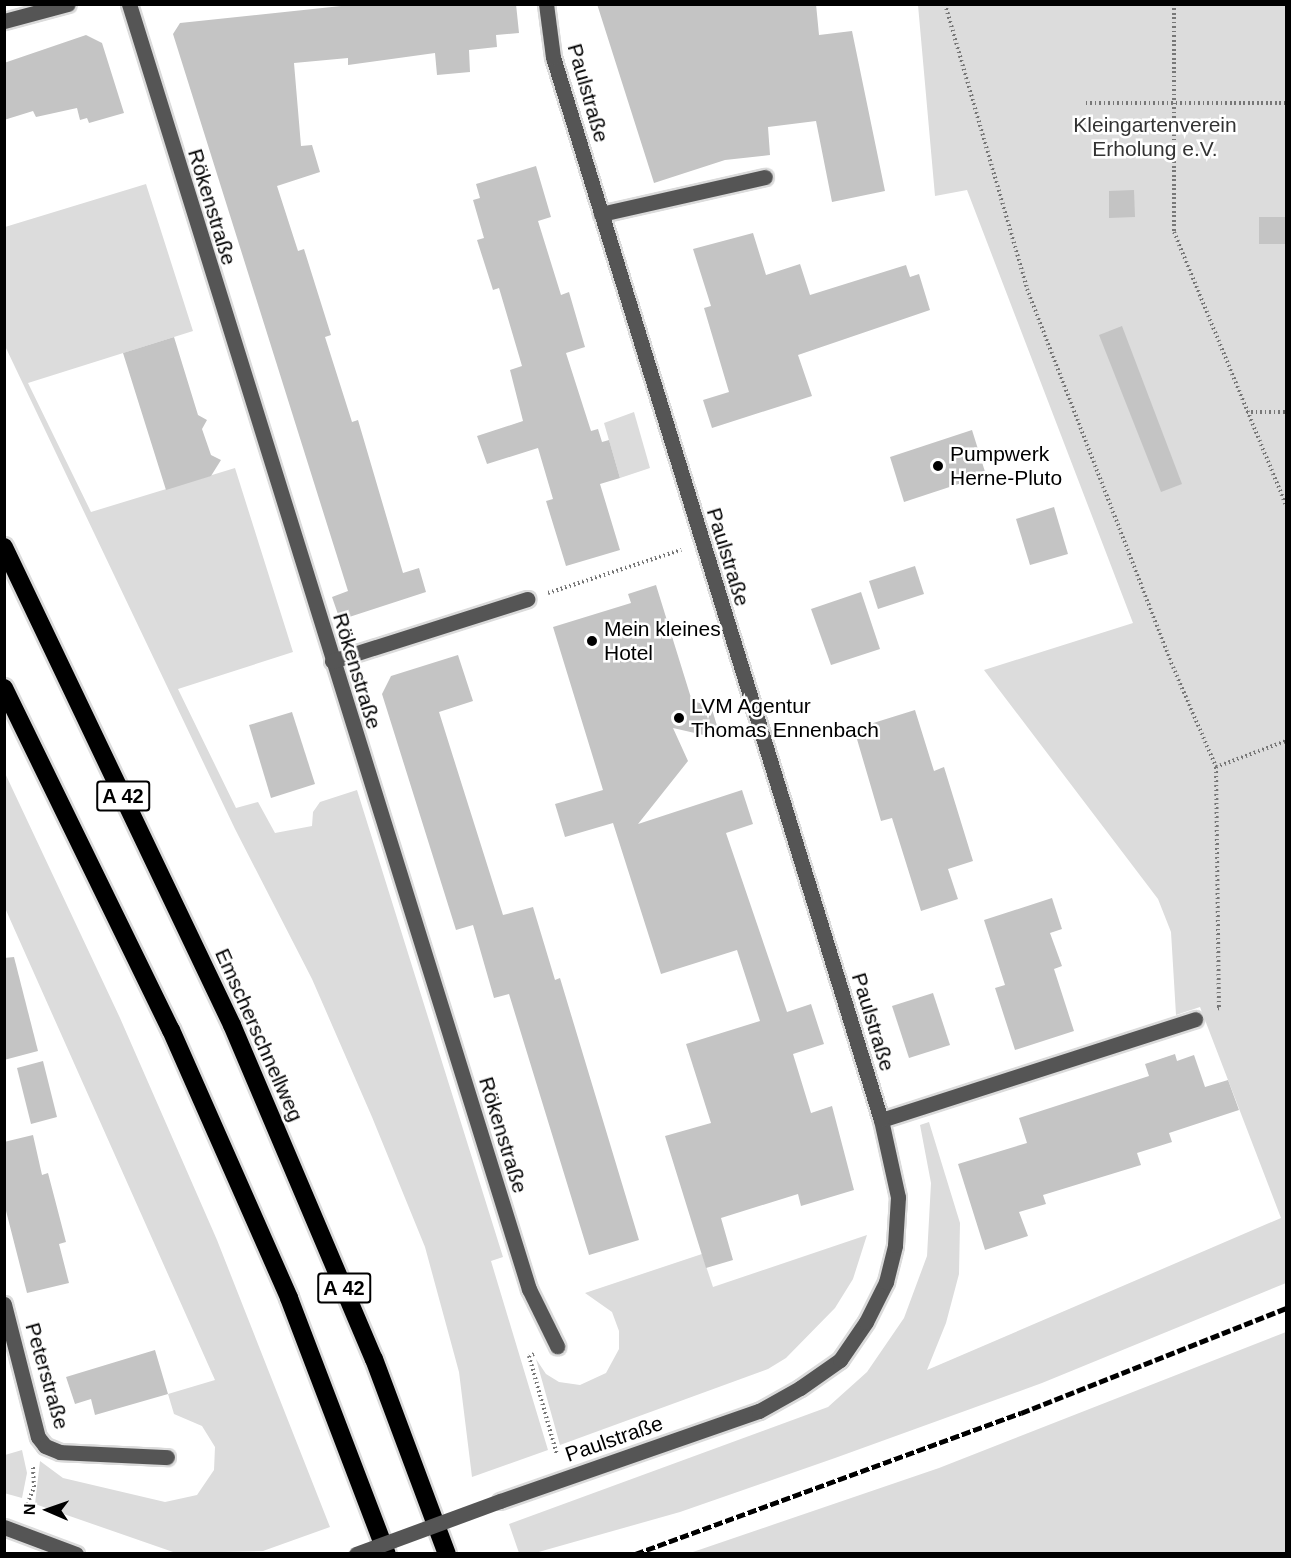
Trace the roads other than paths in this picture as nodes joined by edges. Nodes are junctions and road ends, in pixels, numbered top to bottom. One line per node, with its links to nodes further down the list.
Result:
1 (68, 4): 4 (street)
2 (129, 4): 9 (street, Rökenstraße)
3 (546, 4): 6 (street, Paulstraße)
4 (4, 21)
5 (765, 177): 6 (street)
6 (601, 214): 12 (street, Paulstraße)
7 (4, 547): 20 (highway, Emscherschnellweg / A 42)
8 (527, 599): 9 (street)
9 (332, 661): 14 (street, Rökenstraße)
10 (4, 688): 19 (highway, A 42)
11 (1195, 1019): 12 (street)
12 (881, 1120): 18 (street, Paulstraße, bridge)
13 (4, 1304): 15 (street, Peterstraße)
14 (557, 1346)
15 (167, 1457)
16 (4, 1527): 17 (street)
17 (76, 1554)
18 (356, 1554)
19 (387, 1554)
20 (447, 1554)

